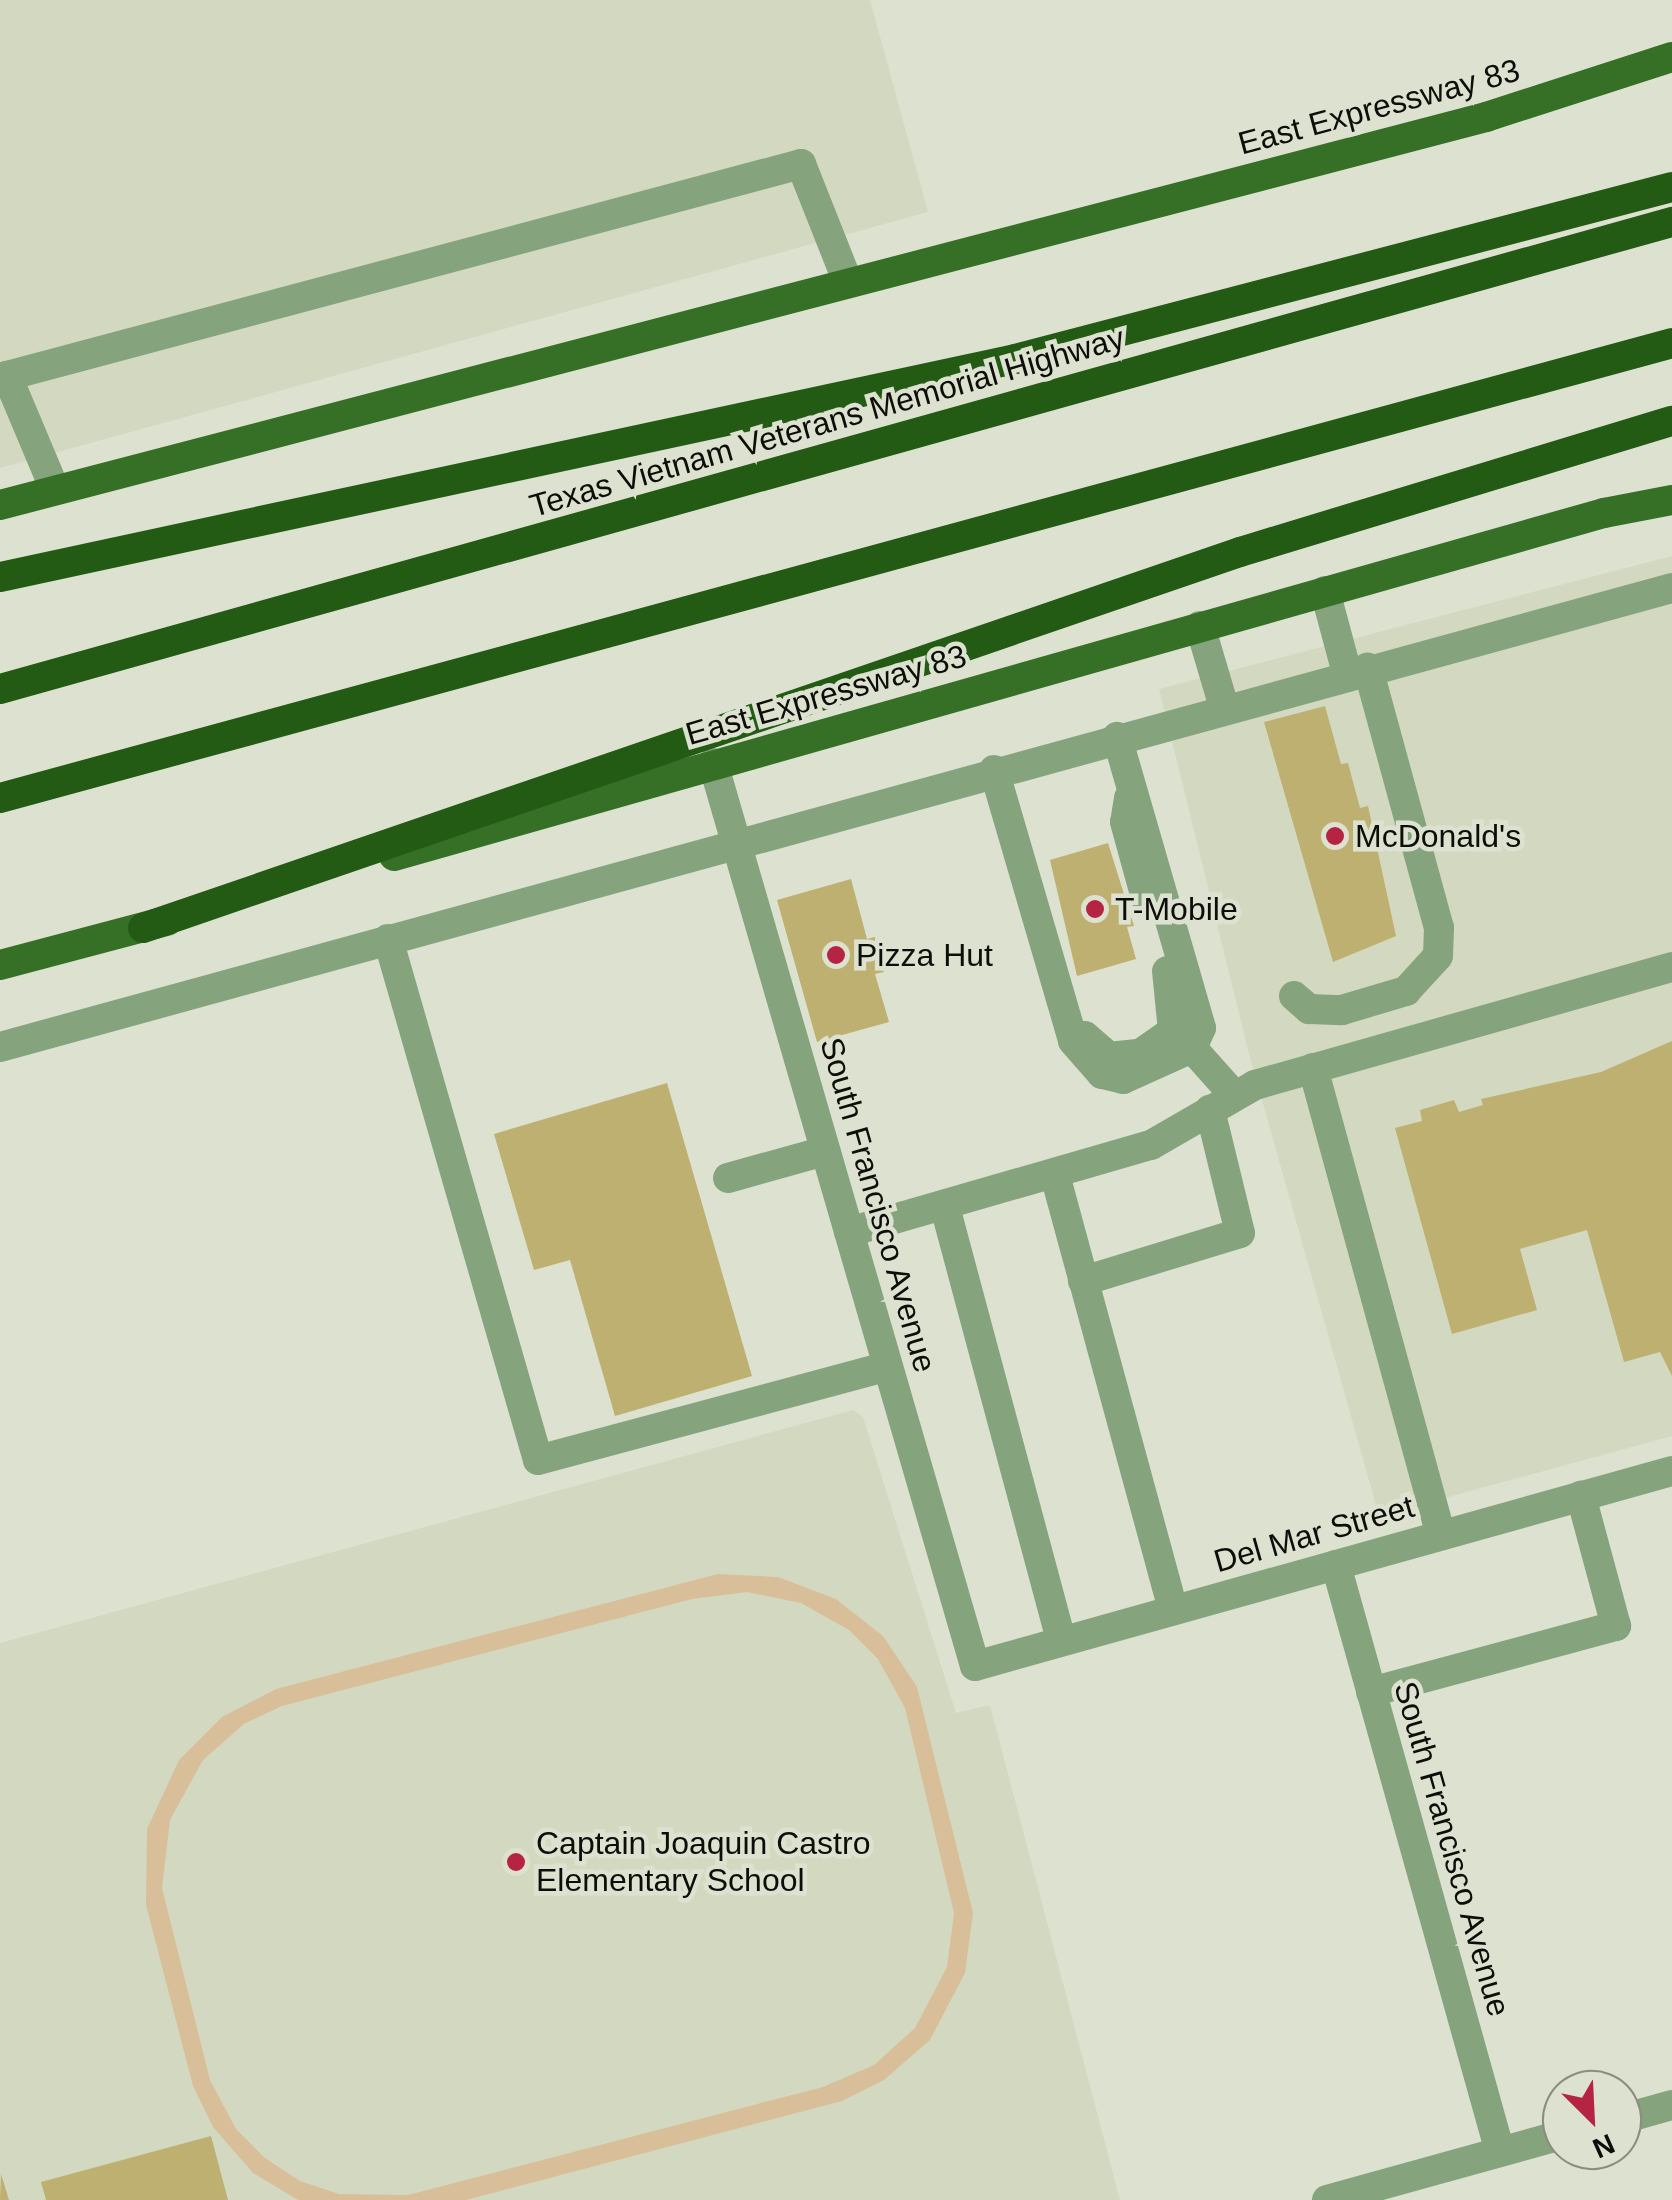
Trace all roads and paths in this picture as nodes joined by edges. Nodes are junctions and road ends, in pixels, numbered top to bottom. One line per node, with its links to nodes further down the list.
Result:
1 (1672, 57): 4 (main road, East Expressway 83)
2 (1672, 187): 11 (highway)
3 (1672, 222): 16 (highway, Texas Vietnam Veterans Memorial Highway)
4 (848, 284): 6 (street); 8 (main road, East Expressway 83)
5 (1672, 343): 22 (highway)
6 (3, 370): 8 (street)
7 (1672, 420): 25 (highway)
8 (55, 490): 10 (main road, East Expressway 83)
9 (1672, 500): 13 (main road, East Expressway 83)
10 (0, 505)
11 (0, 576)
12 (1672, 588): 15 (street)
13 (1325, 591): 14 (main road, East Expressway 83); 15 (street)
14 (1200, 626): 17 (street); 19 (main road, East Expressway 83)
15 (1358, 671): 17 (street); 29 (street)
16 (0, 689)
17 (1224, 707): 18 (street)
18 (1117, 737): 20 (street); 21 (street)
19 (713, 763): 23 (street, South Francisco Avenue); 25 (main road, East Expressway 83)
20 (994, 770): 23 (street); 24 (street)
21 (1131, 787): 24 (street); 31 (street)
22 (0, 798)
23 (736, 840): 26 (street); 34 (street, South Francisco Avenue)
24 (1028, 888): 31 (street)
25 (143, 928): 27 (main road, East Expressway 83)
26 (388, 938): 30 (street); 40 (street)
27 (0, 965)
28 (1672, 967): 32 (street)
29 (1294, 996)
30 (0, 1047)
31 (1192, 1048): 33 (street)
32 (1313, 1068): 33 (street); 43 (street)
33 (1222, 1103): 35 (street); 39 (street)
34 (826, 1151): 36 (street); 38 (street, South Francisco Avenue)
35 (1055, 1175): 37 (street); 39 (street)
36 (728, 1178)
37 (945, 1207): 38 (street); 46 (street)
38 (849, 1232): 40 (street, South Francisco Avenue)
39 (1082, 1281): 45 (street)
40 (888, 1366): 47 (street, South Francisco Avenue)
41 (1672, 1470): 42 (street, Del Mar Street)
42 (1581, 1496): 43 (street, Del Mar Street); 48 (street)
43 (1441, 1536): 44 (street, Del Mar Street)
44 (1336, 1565): 45 (street, Del Mar Street); 48 (street, South Francisco Avenue)
45 (1173, 1610): 46 (street, Del Mar Street)
46 (1061, 1642): 47 (street, Del Mar Street)
47 (975, 1666)
48 (1372, 1692): 52 (street, South Francisco Avenue)
49 (1672, 2105): 50 (street)
50 (1642, 2113)
51 (1542, 2141): 52 (street)
52 (1500, 2152): 53 (street)
53 (1327, 2200)

